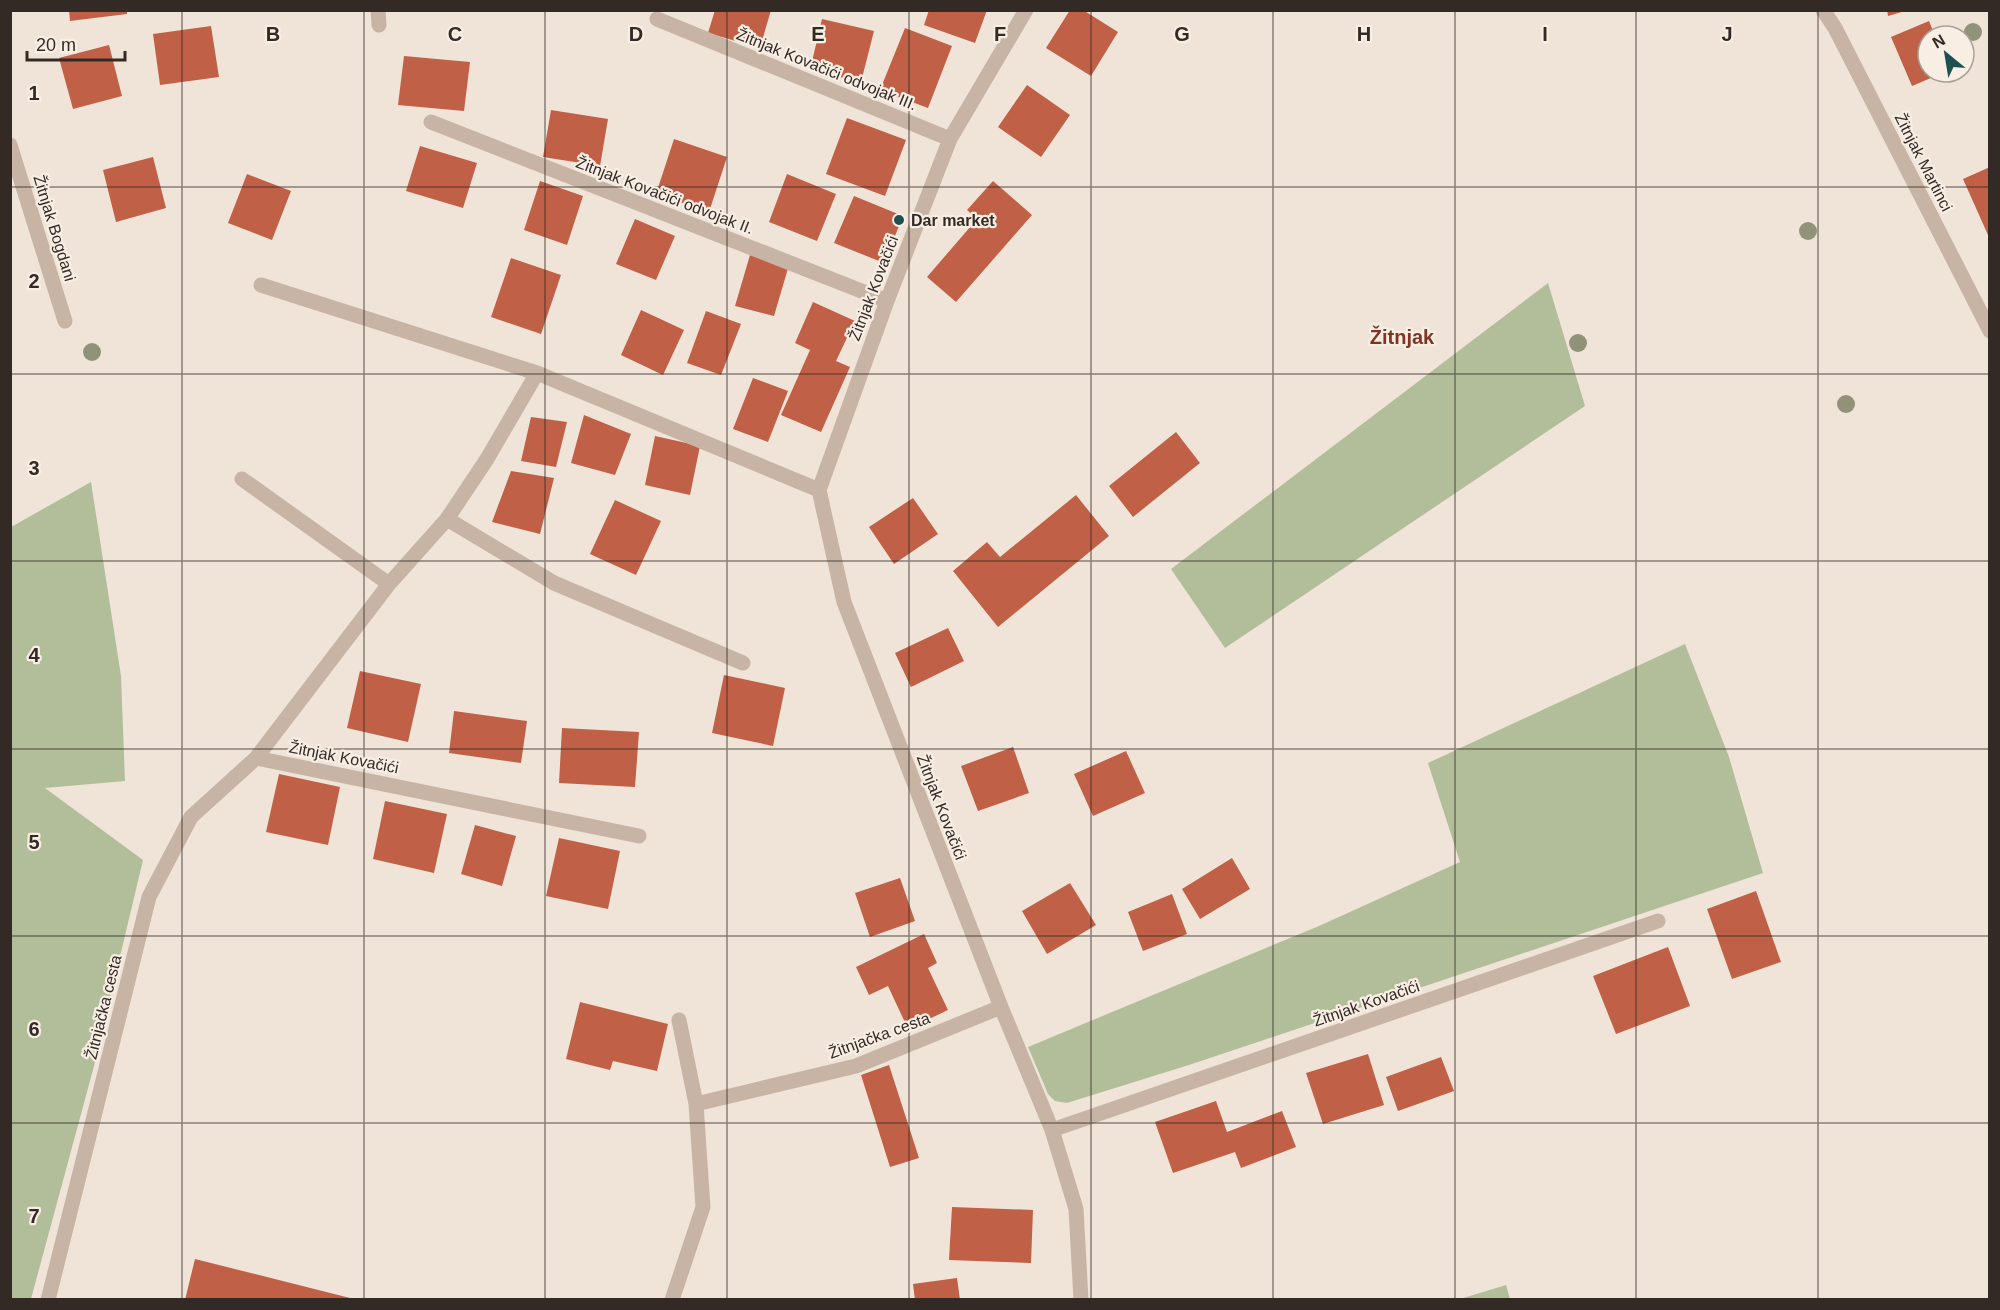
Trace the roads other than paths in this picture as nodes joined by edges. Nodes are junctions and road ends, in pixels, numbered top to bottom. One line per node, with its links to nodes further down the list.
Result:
1 (1026, 10): 5 (street, Žitnjak Kovačići)
2 (1823, 10): 10 (street, Žitnjak Martinci)
3 (657, 19): 5 (street, Žitnjak Kovačići odvojak III.)
4 (431, 122): 8 (street, Žitnjak Kovačići odvojak II.)
5 (950, 139): 8 (street, Žitnjak Kovačići)
6 (10, 145): 9 (street, Žitnjak Bogdani)
7 (261, 285): 11 (street)
8 (887, 301): 13 (street, Žitnjak Kovačići)
9 (65, 321)
10 (1989, 331)
11 (537, 373): 13 (street); 14 (street, Žitnjak Kovačići)
12 (242, 479): 15 (street)
13 (819, 490): 20 (street, Žitnjak Kovačići)
14 (447, 519): 15 (street, Žitnjak Kovačići); 16 (street)
15 (389, 584): 17 (street, Žitnjak Kovačići)
16 (743, 663)
17 (256, 758): 18 (street, Žitnjak Kovačići); 24 (street, Žitnjačka cesta)
18 (639, 836)
19 (1658, 921): 23 (street, Žitnjak Kovačići)
20 (1001, 1007): 22 (street, Žitnjačka cesta); 23 (street, Žitnjak Kovačići)
21 (679, 1020): 22 (street)
22 (696, 1104): 25 (street)
23 (1052, 1130): 26 (street, Žitnjak Kovačići)
24 (48, 1299)
25 (672, 1299)
26 (1081, 1299)

